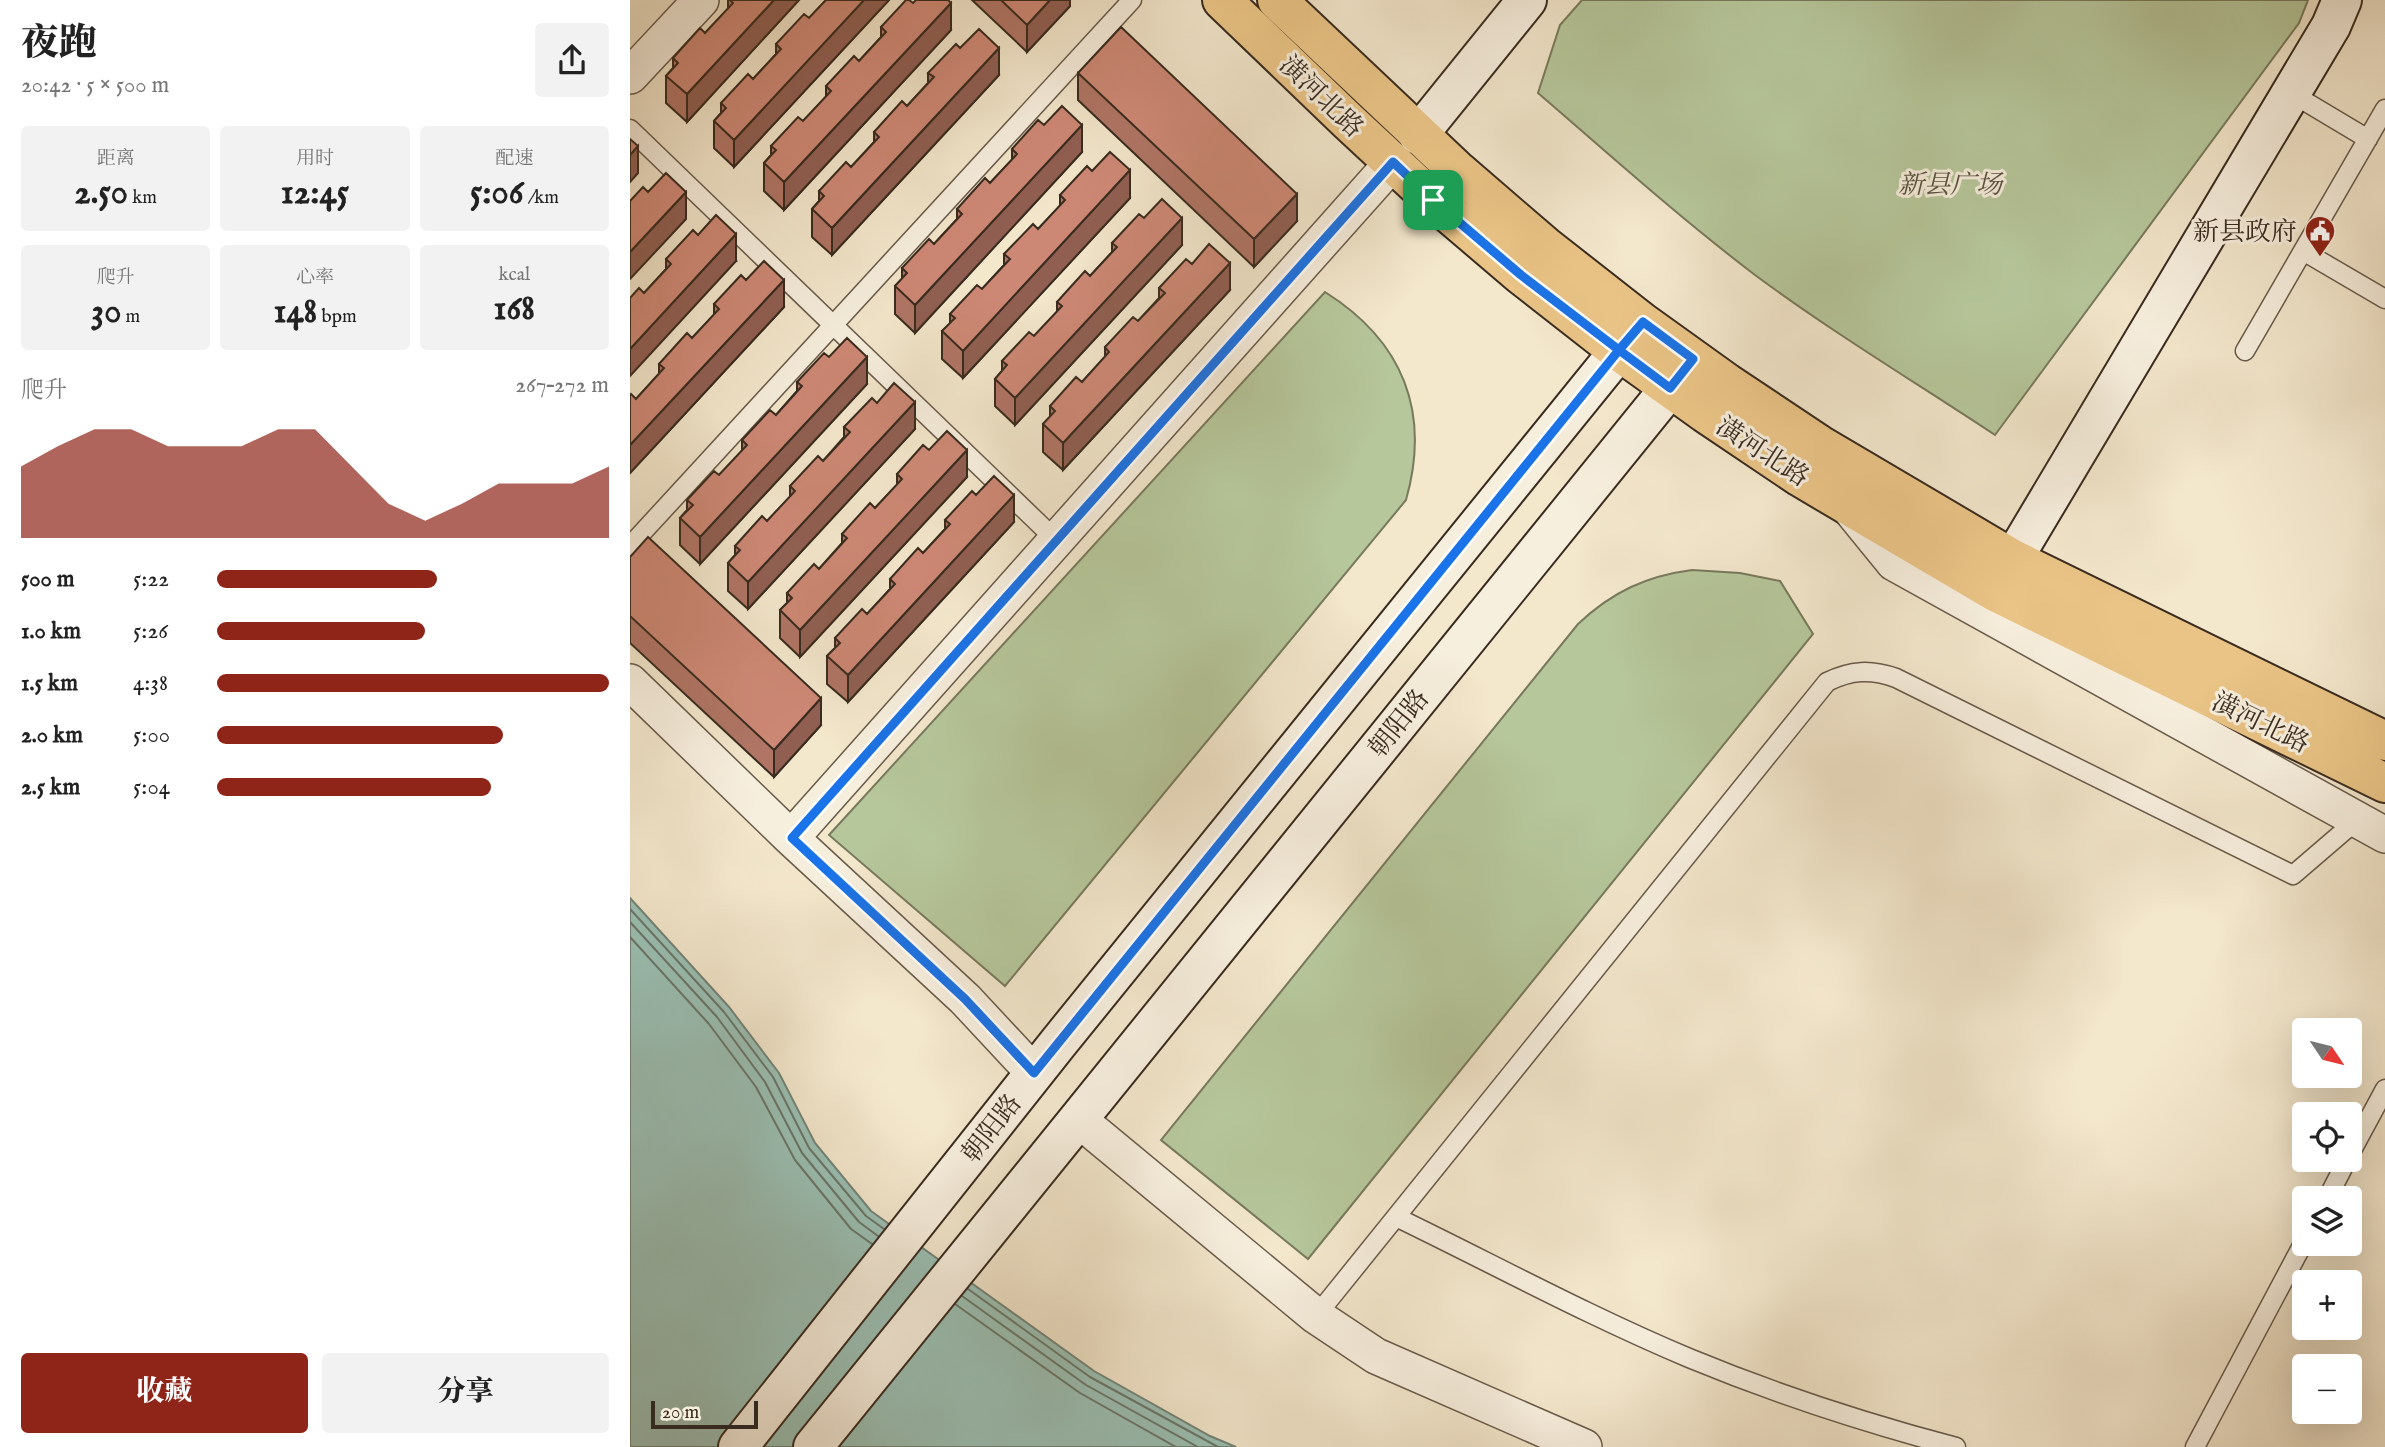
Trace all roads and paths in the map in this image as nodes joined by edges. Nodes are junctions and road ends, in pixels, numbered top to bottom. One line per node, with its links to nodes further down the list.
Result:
1 (701, 0): 7 (street)
2 (1132, 0): 17 (lane)
3 (1222, 0): 13 (main road, 潢河北路)
4 (1276, 0): 11 (main road, 潢河北路)
5 (1527, 0): 11 (main road)
6 (2342, 0): 8 (main road)
7 (632, 68)
8 (2291, 93): 12 (lane); 25 (main road)
9 (2385, 109): 12 (lane)
10 (630, 129): 17 (lane)
11 (1418, 135): 16 (main road, 潢河北路)
12 (2368, 139): 14 (lane)
13 (1393, 162): 18 (main road, 潢河北路); 23 (street)
14 (2303, 251): 15 (lane); 19 (lane)
15 (2385, 299)
16 (1643, 322): 18 (main road, 朝阳路); 20 (main road, 潢河北路)
17 (833, 325): 23 (lane); 24 (lane)
18 (1619, 350): 21 (main road, 潢河北路); 31 (main road, 朝阳路)
19 (2245, 351)
20 (1693, 359): 21 (main road, 朝阳路); 25 (main road, 潢河北路)
21 (1670, 388): 22 (main road, 潢河北路); 33 (main road, 朝阳路)
22 (1845, 503): 28 (main road, 潢河北路); 29 (street)
23 (1057, 541): 30 (street)
24 (630, 546)
25 (2012, 559): 27 (main road, 潢河北路)
26 (630, 682): 30 (street)
27 (2385, 741)
28 (2385, 783)
29 (2371, 828): 35 (lane)
30 (792, 838): 31 (street)
31 (1034, 1073): 38 (main road, 朝阳路)
32 (2385, 1089): 34 (lane)
33 (1078, 1119): 37 (street); 39 (main road, 朝阳路)
34 (2362, 1132)
35 (1396, 1217): 37 (lane); 41 (lane)
36 (2296, 1256): 42 (lane)
37 (1317, 1316): 40 (street)
38 (737, 1447)
39 (813, 1447)
40 (1584, 1447)
41 (1956, 1447)
42 (2195, 1447)

